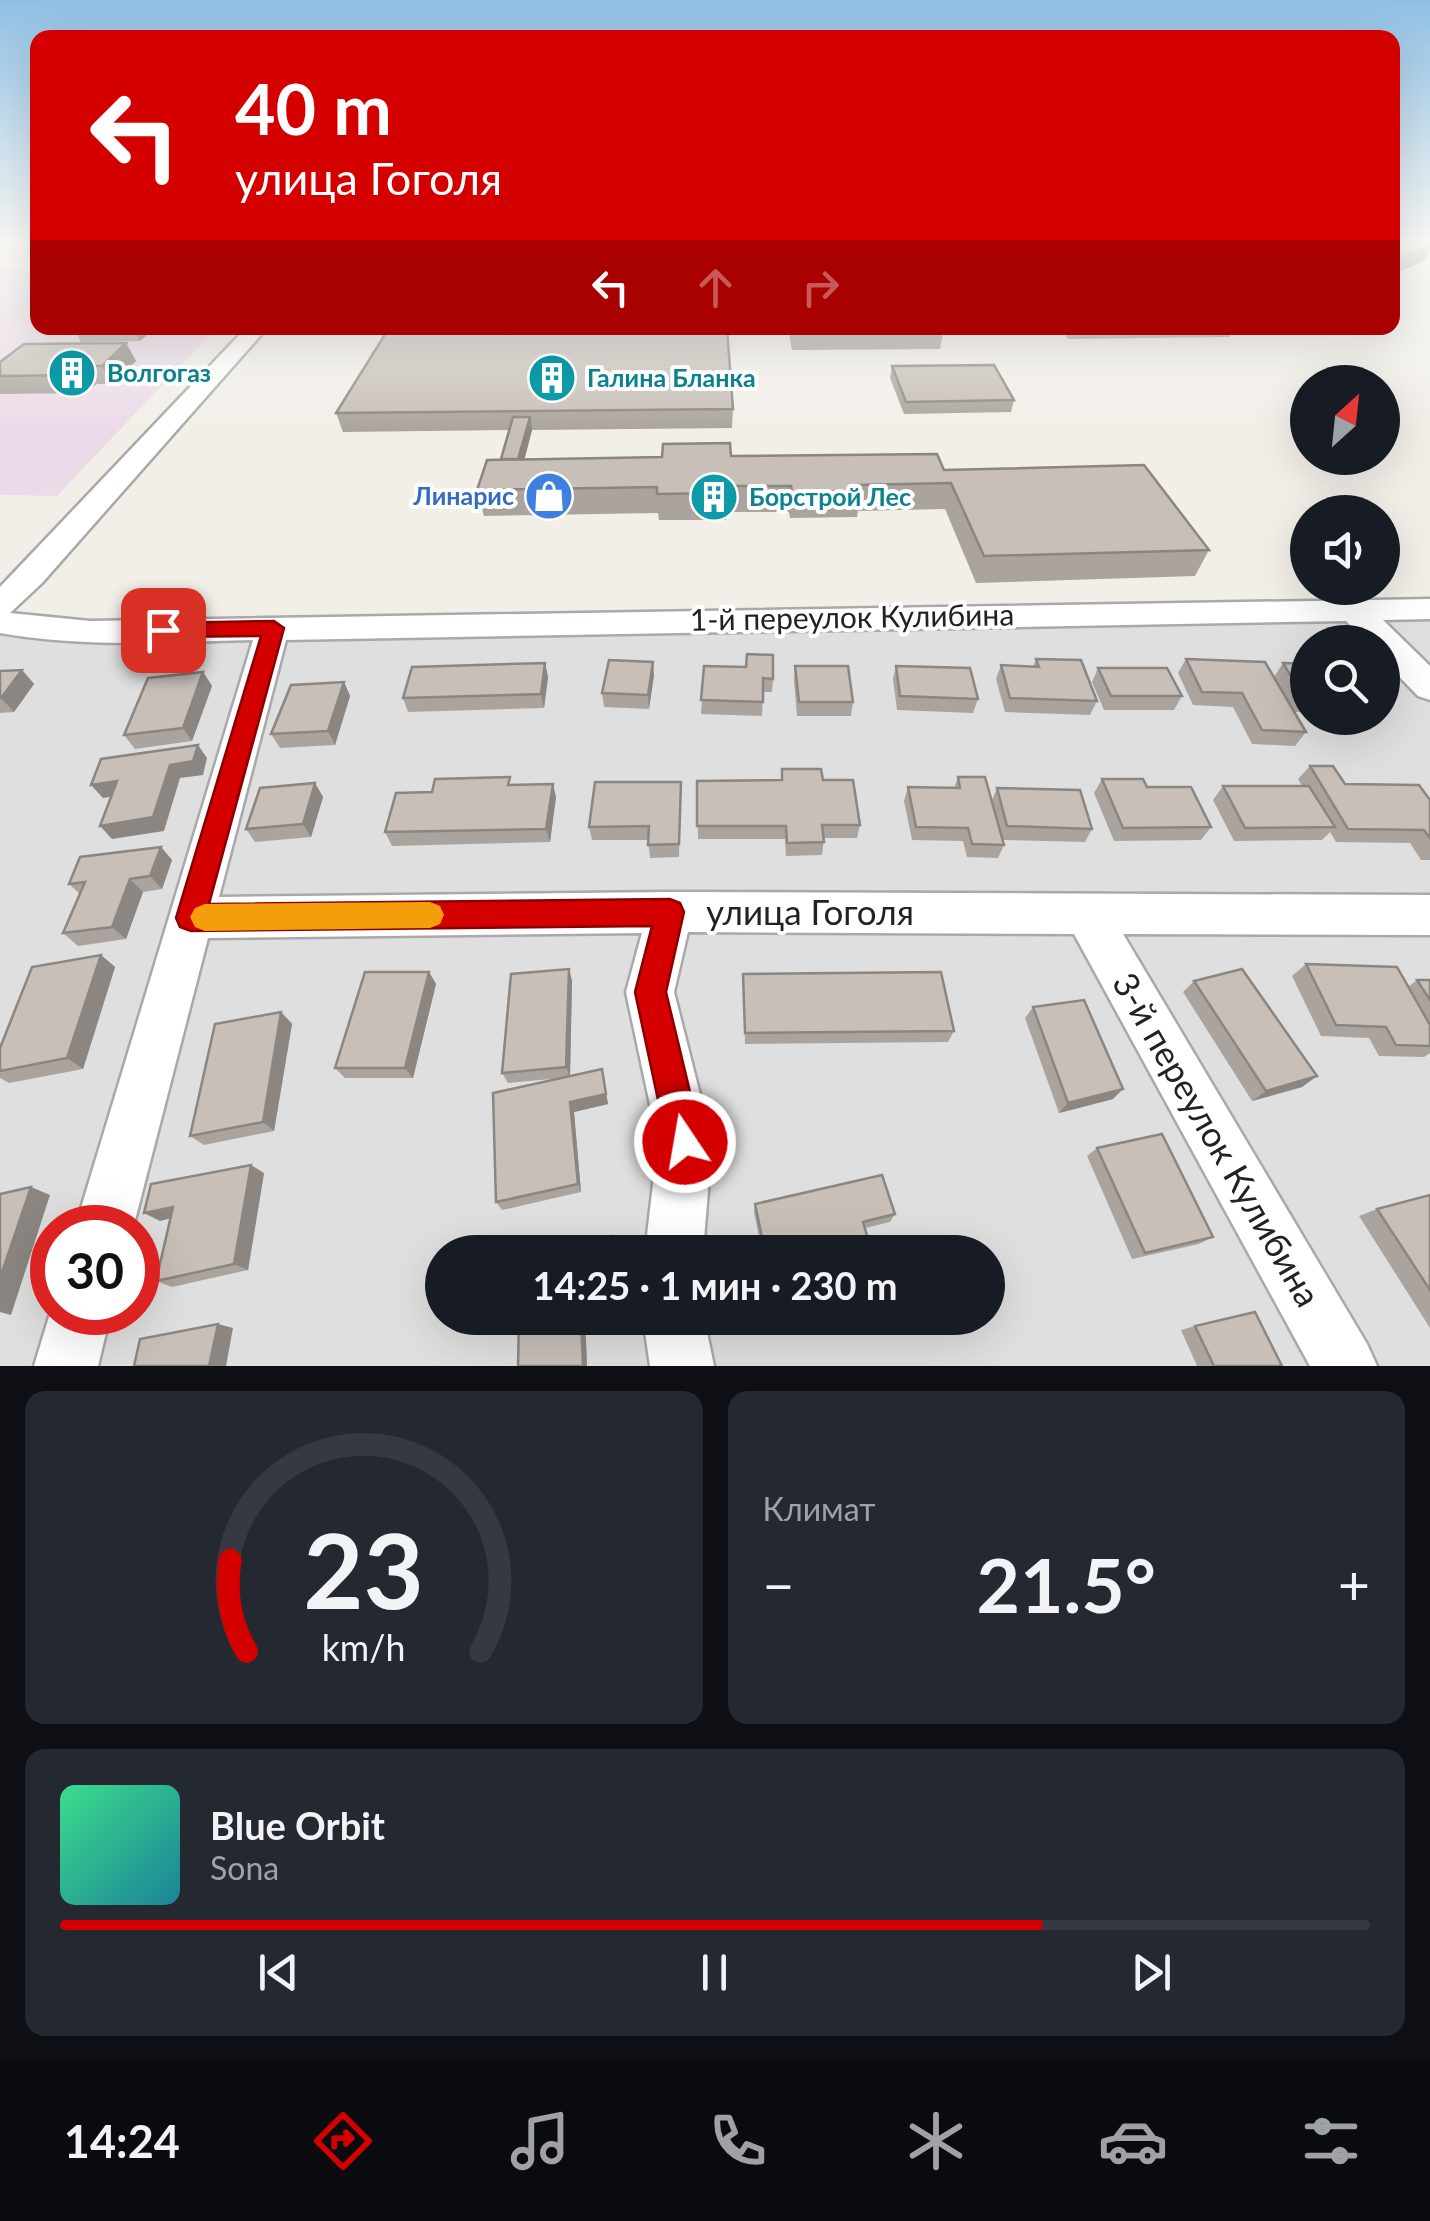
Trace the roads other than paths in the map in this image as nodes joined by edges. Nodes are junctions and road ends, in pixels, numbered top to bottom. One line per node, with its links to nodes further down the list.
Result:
1 (251, 335): 2 (street)
2 (0, 604)
3 (1430, 609): 4 (street, 1-й переулок Кулибина)
4 (1354, 610): 6 (street, 1-й переулок Кулибина); 7 (street)
5 (0, 622): 6 (street, 1-й переулок Кулибина)
6 (274, 628): 11 (street)
7 (1430, 687)
8 (670, 912): 9 (street, улица Гоголя); 11 (street, улица Гоголя); 13 (street)
9 (1087, 914): 10 (street, улица Гоголя); 18 (street, 3-й переулок Кулибина)
10 (1430, 915)
11 (191, 918): 12 (street)
12 (110, 1205)
13 (676, 1235)
14 (74, 1335): 16 (street)
15 (677, 1335): 17 (street)
16 (66, 1366)
17 (682, 1366)
18 (1345, 1366)

